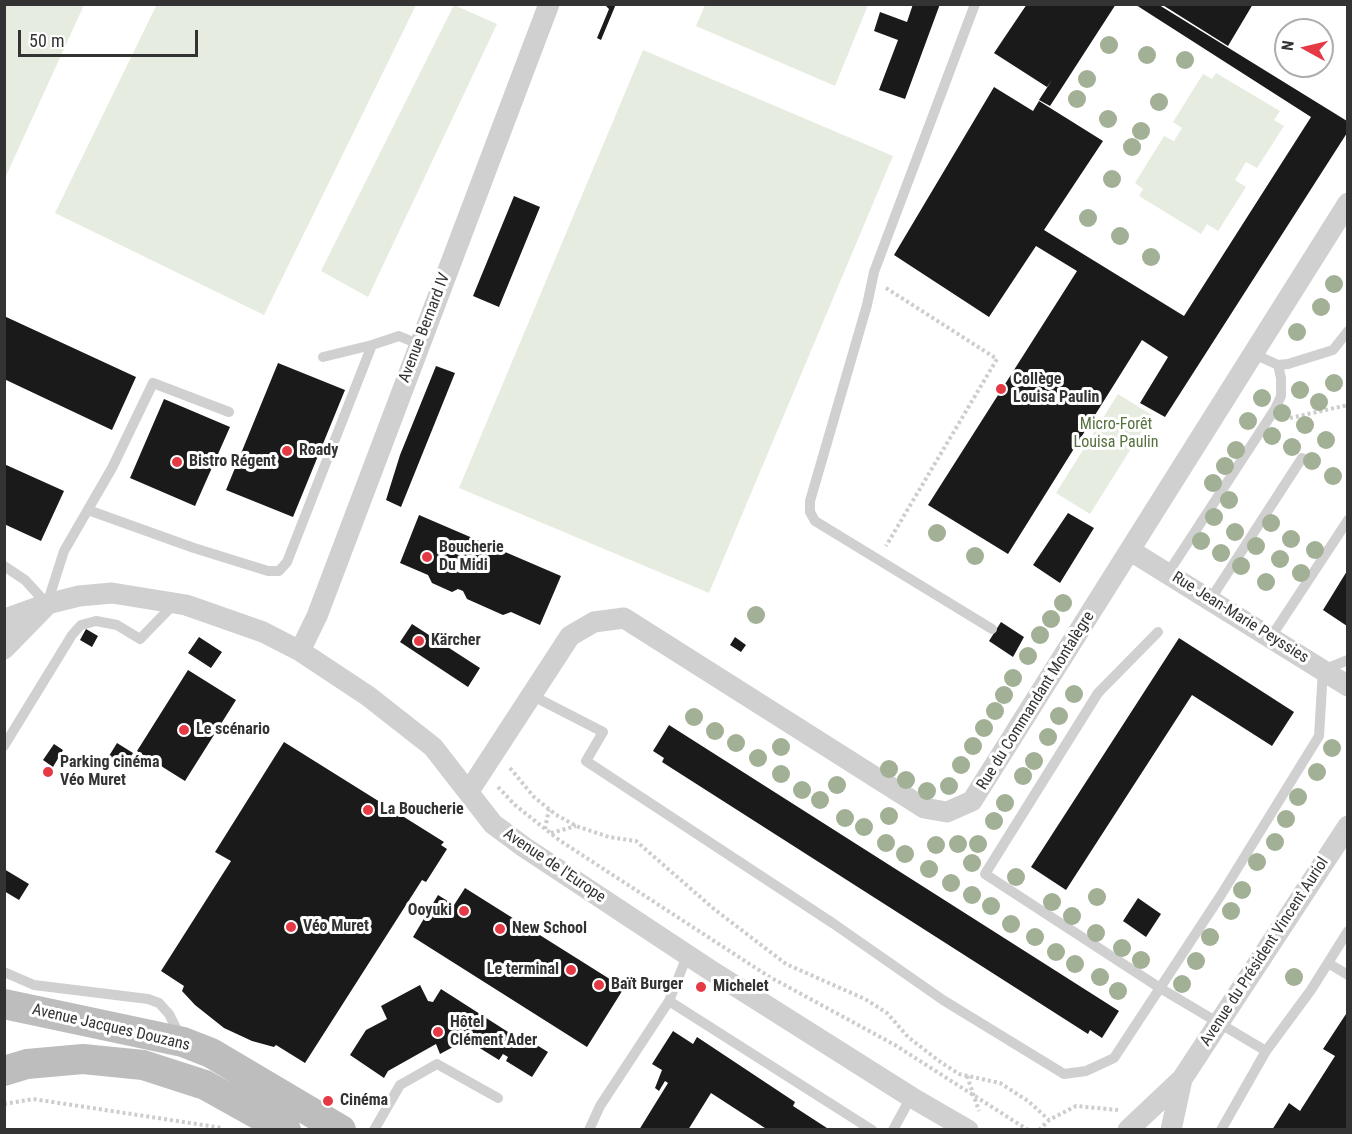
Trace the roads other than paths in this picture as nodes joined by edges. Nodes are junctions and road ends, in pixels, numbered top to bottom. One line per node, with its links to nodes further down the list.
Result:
1 (549, 4): 5 (street, Avenue Bernard IV)
2 (975, 4): 21 (lane)
3 (1347, 203): 7 (street, Rue du Commandant Montalègre)
4 (1347, 332): 9 (lane)
5 (418, 344): 6 (lane); 25 (street, Avenue Bernard IV)
6 (372, 345): 8 (lane); 12 (lane)
7 (1254, 354): 9 (lane); 14 (street, Rue du Commandant Montalègre)
8 (323, 357)
9 (1278, 365): 16 (lane)
10 (229, 412): 12 (lane)
11 (1302, 458): 17 (lane)
12 (88, 510): 19 (lane)
13 (1347, 520): 23 (lane)
14 (1131, 550): 16 (street, Rue Jean-Marie Peyssies); 29 (street, Rue du Commandant Montalègre)
15 (4, 566): 19 (lane)
16 (1168, 573): 17 (street, Rue Jean-Marie Peyssies)
17 (1210, 600): 23 (street, Rue Jean-Marie Peyssies)
18 (175, 603): 19 (street, Avenue de l'Europe); 25 (street, Avenue de l'Europe); 30 (lane)
19 (47, 604): 20 (street, Avenue de l'Europe); 24 (street)
20 (4, 622)
21 (992, 629)
22 (1158, 632): 38 (lane)
23 (1271, 638): 27 (street, Rue Jean-Marie Peyssies)
24 (4, 649)
25 (300, 651): 31 (street, Avenue de l'Europe)
26 (1347, 660): 27 (lane)
27 (1323, 670): 28 (street, Rue Jean-Marie Peyssies); 38 (lane)
28 (1347, 686)
29 (531, 695): 31 (street, Rue du Commandant Montalègre); 38 (lane)
30 (4, 746)
31 (469, 791): 34 (street, Avenue de l'Europe)
32 (1347, 826): 41 (street, Avenue du Président Vincent Auriol)
33 (1347, 931): 35 (lane)
34 (687, 956): 39 (lane); 46 (street, Avenue de l'Europe)
35 (1328, 963): 37 (lane); 43 (lane)
36 (4, 972): 42 (lane)
37 (1347, 975)
38 (1160, 988): 41 (lane)
39 (669, 1001): 53 (lane); 54 (lane)
40 (4, 1004): 42 (main road, Avenue Jacques Douzans)
41 (1218, 1024): 43 (lane); 45 (street, Avenue du Président Vincent Auriol)
42 (183, 1042): 51 (main road, Avenue Jacques Douzans)
43 (1266, 1051): 57 (lane)
44 (4, 1071): 50 (main road, Avenue Jacques Douzans)
45 (1182, 1079): 48 (street); 56 (street)
46 (911, 1097): 49 (street, Avenue de l'Europe); 55 (lane)
47 (498, 1098): 52 (lane)
48 (1127, 1120)
49 (974, 1125)
50 (285, 1130)
51 (341, 1130)
52 (374, 1130)
53 (590, 1130)
54 (872, 1130)
55 (893, 1130)
56 (1171, 1130)
57 (1221, 1130)

